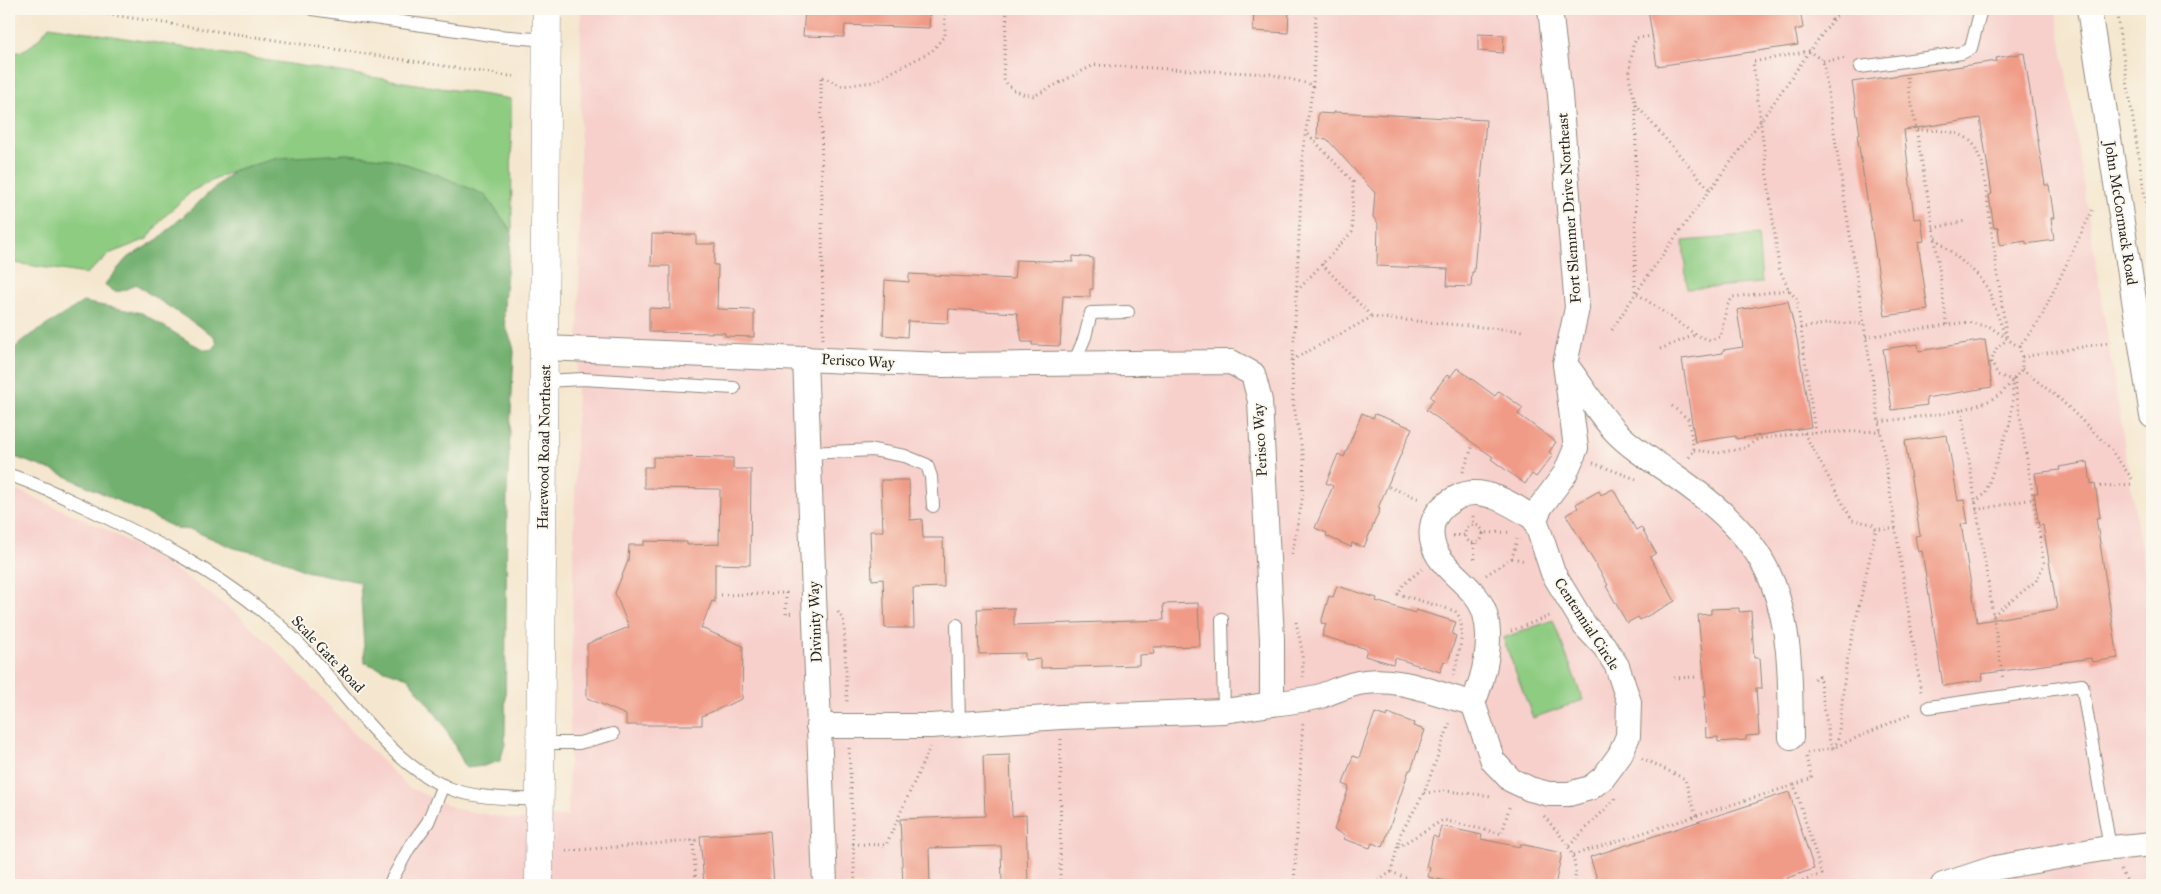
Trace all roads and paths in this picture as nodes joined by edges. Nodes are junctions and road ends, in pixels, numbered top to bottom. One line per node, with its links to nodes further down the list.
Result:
1 (73, 9): 18 (path)
2 (312, 9): 15 (lane)
3 (547, 9): 15 (street, Harewood Road Northeast)
4 (945, 9): 50 (path)
5 (1007, 9): 20 (path)
6 (1316, 9): 20 (path)
7 (1550, 9): 53 (street, Fort Slemmer Drive Northeast)
8 (1830, 9): 13 (path)
9 (1842, 9): 13 (path)
10 (1981, 9): 17 (lane)
11 (2089, 9): 60 (street, John McCormack Road)
12 (2116, 9): 30 (path)
13 (1832, 20): 16 (path)
14 (1653, 36): 21 (path)
15 (547, 40): 47 (street, Harewood Road Northeast)
16 (1809, 51): 22 (path); 22 (path); 37 (path)
17 (1860, 67)
18 (516, 76)
19 (1906, 76): 23 (path)
20 (1313, 85): 24 (path)
21 (1636, 105): 25 (path); 34 (path)
22 (1760, 122): 25 (path); 32 (path)
23 (1917, 130): 28 (path); 44 (path)
24 (1306, 132): 31 (path); 33 (path)
25 (1710, 190): 34 (path)
26 (2093, 209): 46 (path)
27 (1966, 221): 28 (path)
28 (1933, 228): 29 (path)
29 (1935, 238): 38 (path); 44 (path)
30 (2152, 243)
31 (1322, 264): 33 (path); 36 (path)
32 (1789, 290): 39 (path); 42 (path)
33 (1296, 291): 51 (path)
34 (1635, 292): 40 (path); 42 (path)
35 (1128, 312): 52 (lane)
36 (1372, 317): 41 (path); 51 (path)
37 (1863, 324): 39 (path); 43 (path)
38 (1947, 326): 43 (path); 44 (path)
39 (1800, 328): 64 (path)
40 (1612, 330)
41 (1524, 331)
42 (1696, 335): 48 (path)
43 (1866, 337): 61 (path)
44 (2007, 340): 46 (path); 55 (path)
45 (2113, 342): 49 (path)
46 (2019, 347): 49 (path)
47 (545, 348): 50 (street, Perisco Way); 56 (street, Harewood Road Northeast)
48 (1660, 349)
49 (2022, 357): 54 (path)
50 (814, 359): 52 (street, Perisco Way); 65 (street, Divinity Way)
51 (1292, 360): 80 (path)
52 (1074, 363): 97 (street, Perisco Way)
53 (1566, 364): 66 (street); 107 (street)
54 (2022, 369): 55 (path); 70 (path)
55 (2013, 379): 59 (path); 71 (path); 73 (path)
56 (544, 381): 57 (lane); 106 (street, Harewood Road Northeast)
57 (734, 388)
58 (1672, 406): 63 (path)
59 (1961, 410): 61 (path); 73 (path)
60 (2152, 416)
61 (1879, 422): 62 (path)
62 (1881, 431): 64 (path); 78 (path)
63 (1804, 433): 64 (path); 77 (path)
64 (1814, 433)
65 (808, 454): 74 (lane); 103 (street, Divinity Way)
66 (1574, 456): 68 (path); 76 (street)
67 (9, 475): 110 (lane, Scale Gate Road)
68 (1642, 483)
69 (1389, 487): 72 (path)
70 (2095, 487)
71 (2033, 499): 75 (path); 87 (path)
72 (1423, 500)
73 (1975, 502): 75 (path)
74 (933, 506)
75 (1976, 510): 87 (path)
76 (1534, 519): 81 (street); 84 (street, Centennial Circle)
77 (1876, 529): 78 (path); 108 (path)
78 (1896, 529): 98 (path)
79 (1482, 533): 79 (path); 82 (path)
80 (1292, 556)
81 (1440, 557): 82 (street); 96 (path)
82 (1469, 586): 90 (street)
83 (721, 595): 85 (path)
84 (1573, 607): 90 (path); 96 (street, Centennial Circle)
85 (795, 613)
86 (1294, 615): 95 (path)
87 (1993, 615): 94 (path)
88 (1222, 619): 99 (lane)
89 (957, 625): 102 (lane)
90 (1488, 640): 96 (street)
91 (1698, 677): 92 (path)
92 (1674, 678)
93 (1812, 687): 108 (path)
94 (2006, 695): 98 (lane); 123 (lane)
95 (1304, 700): 96 (street); 97 (street); 136 (path)
96 (1464, 701): 112 (path)
97 (1272, 704): 99 (street)
98 (1926, 704)
99 (1224, 711): 101 (street)
100 (1907, 715): 108 (path)
101 (1061, 718): 102 (street); 133 (path)
102 (959, 725): 104 (street)
103 (818, 726): 104 (street); 132 (street, Divinity Way)
104 (931, 726): 120 (path)
105 (613, 734): 106 (lane)
106 (541, 743): 114 (street, Harewood Road Northeast)
107 (1800, 746): 108 (path); 111 (path)
108 (1833, 748)
109 (1641, 758): 117 (path)
110 (443, 785): 114 (lane, Scale Gate Road); 129 (lane)
111 (1794, 785): 117 (path); 140 (path)
112 (1424, 793): 113 (path); 122 (path)
113 (1492, 796)
114 (540, 800): 130 (street, Harewood Road Northeast)
115 (1510, 804): 122 (path)
116 (1539, 810): 125 (path)
117 (1696, 816): 125 (path)
118 (693, 840): 119 (path); 124 (path); 131 (path)
119 (700, 840)
120 (853, 844)
121 (2152, 844): 123 (street)
122 (1398, 847): 127 (path)
123 (2110, 848): 141 (street)
124 (566, 850)
125 (1573, 855): 139 (path)
126 (2121, 870): 142 (path)
127 (1391, 872): 128 (path); 138 (path)
128 (1376, 883): 137 (path)
129 (389, 885)
130 (540, 885)
131 (696, 885)
132 (825, 885)
133 (1060, 885)
134 (1230, 885): 135 (path)
135 (1271, 885)
136 (1294, 885)
137 (1364, 885)
138 (1424, 885)
139 (1574, 885)
140 (1798, 885)
141 (1943, 885)
142 (2129, 885)

